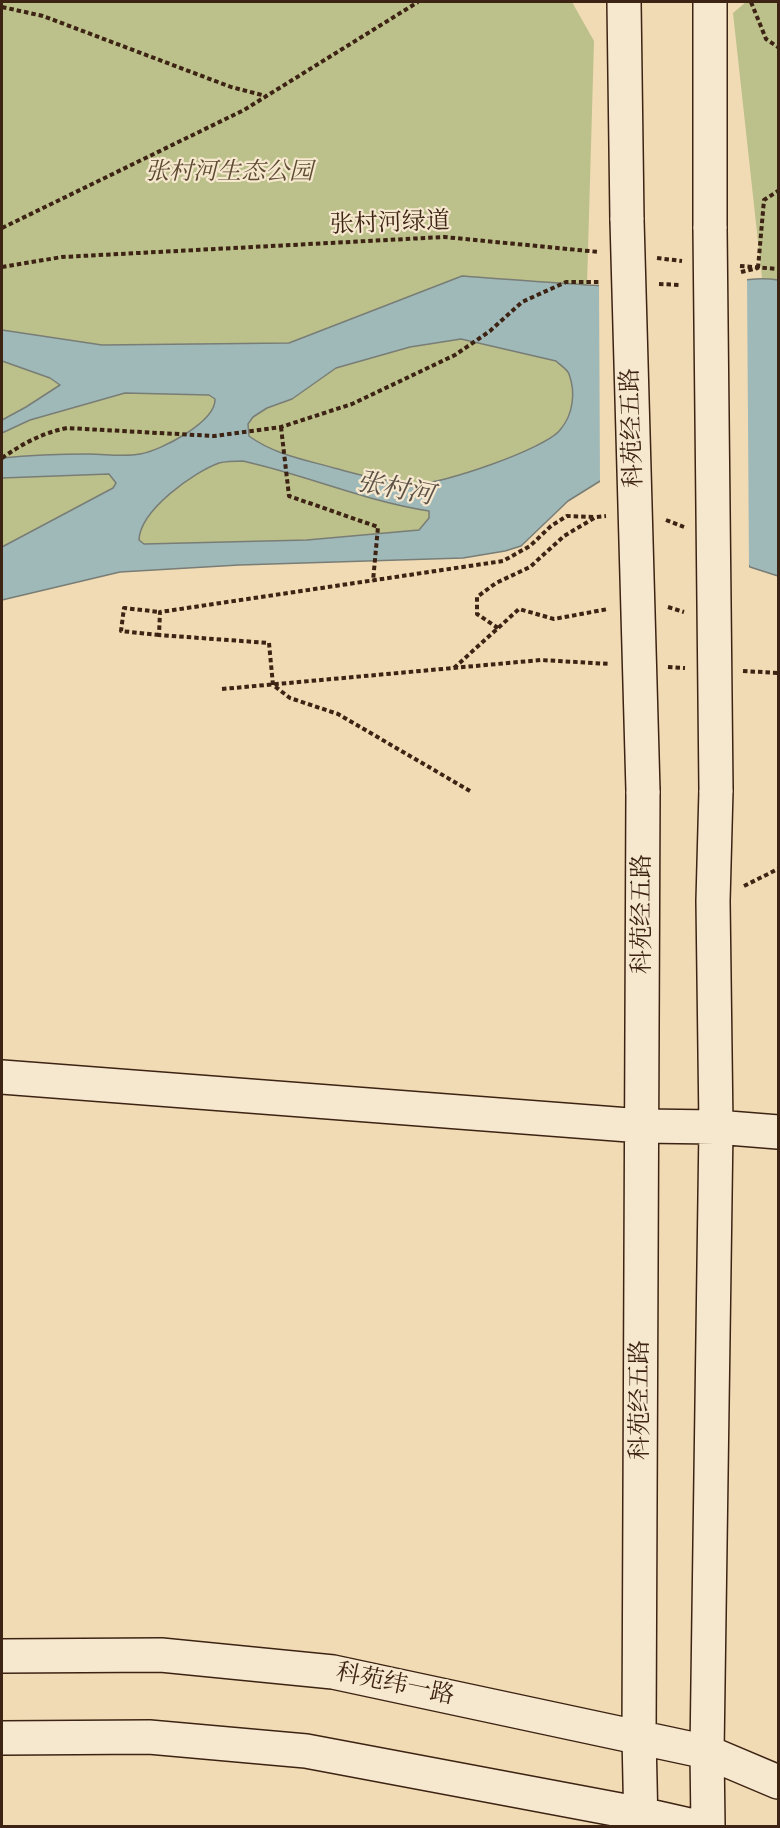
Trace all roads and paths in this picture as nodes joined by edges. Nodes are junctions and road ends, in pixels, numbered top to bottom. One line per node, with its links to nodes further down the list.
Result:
1 (418, 2): 8 (path)
2 (624, 2): 45 (main road, 科苑经五路, bridge)
3 (710, 2): 46 (main road, bridge)
4 (759, 2): 5 (path)
5 (752, 4): 7 (path)
6 (2, 7): 8 (path)
7 (778, 47)
8 (266, 96): 10 (path)
9 (778, 191): 16 (path)
10 (2, 228)
11 (606, 253): 15 (path, 张村河绿道)
12 (653, 258): 13 (path)
13 (688, 261)
14 (734, 266): 16 (path)
15 (2, 267)
16 (758, 268): 17 (path); 18 (path, bridge)
17 (778, 269)
18 (735, 274)
19 (603, 282): 22 (path, bridge)
20 (658, 284): 21 (path, bridge)
21 (690, 286)
22 (281, 427): 23 (path, bridge); 28 (path)
23 (2, 458)
24 (616, 515): 26 (path)
25 (656, 516): 27 (path)
26 (596, 518): 28 (path); 33 (path)
27 (691, 536)
28 (373, 580): 31 (path)
29 (661, 604): 32 (path)
30 (619, 607): 33 (path)
31 (160, 612): 34 (path); 34 (path)
32 (690, 614)
33 (498, 628): 37 (path)
34 (159, 635): 41 (path)
35 (612, 664): 37 (path)
36 (660, 667): 38 (path)
37 (454, 668): 41 (path)
38 (695, 669)
39 (731, 670): 40 (path)
40 (778, 673)
41 (273, 685): 42 (path); 43 (path)
42 (222, 689)
43 (470, 791)
44 (2, 1077): 45 (main road)
45 (642, 1126): 46 (main road); 49 (main road, 科苑经五路)
46 (716, 1127): 47 (main road); 51 (main road)
47 (778, 1132)
48 (2, 1656): 49 (main road, 科苑纬一路)
49 (639, 1737): 51 (main road, 科苑纬一路); 53 (main road, 科苑经五路)
50 (2, 1738): 53 (main road)
51 (706, 1752): 52 (main road, 科苑纬一路); 55 (main road)
52 (778, 1782)
53 (641, 1820): 54 (main road)
54 (694, 1827)
55 (708, 1827)

